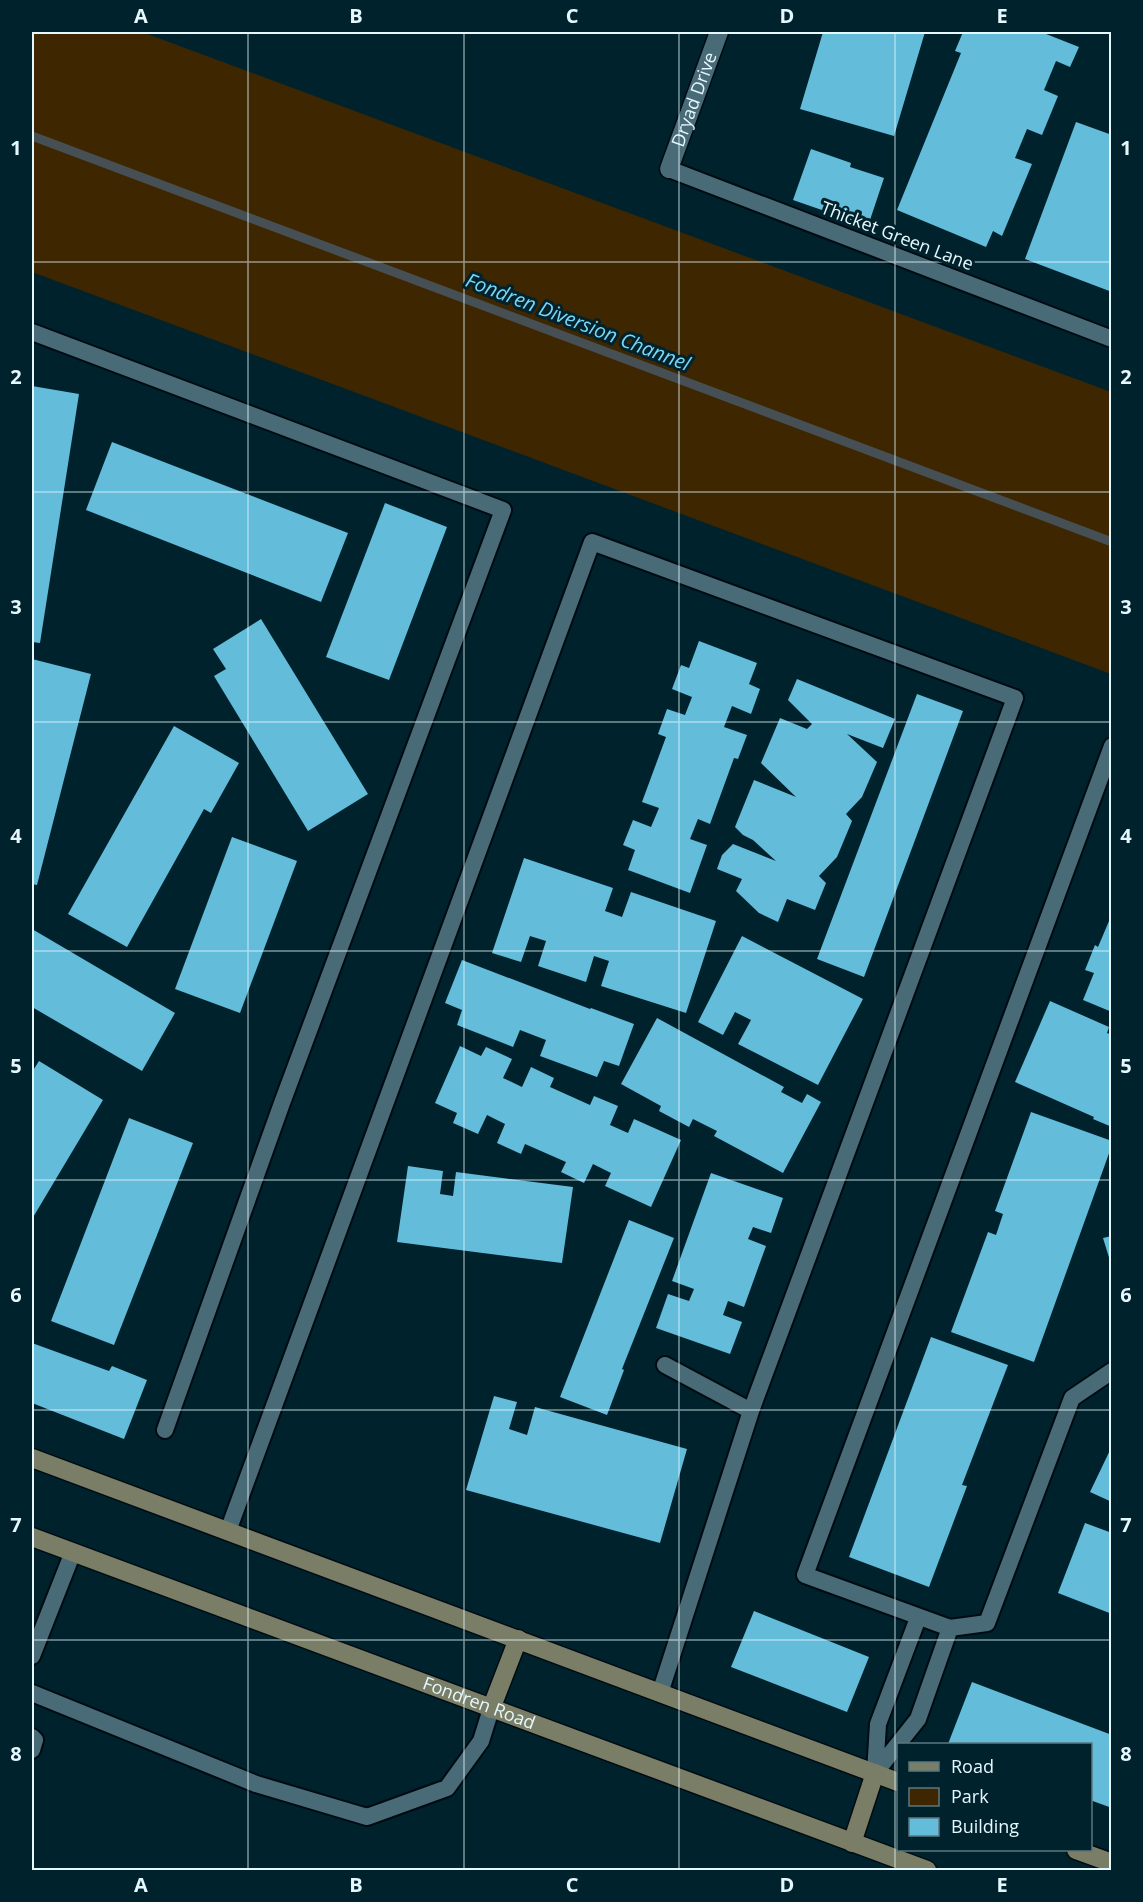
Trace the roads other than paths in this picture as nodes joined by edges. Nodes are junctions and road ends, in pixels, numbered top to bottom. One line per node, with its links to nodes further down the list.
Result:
1 (719, 32): 2 (street, Dryad Drive)
2 (669, 169): 4 (lane, Thicket Green Lane)
3 (32, 332): 9 (lane)
4 (1112, 339)
5 (1112, 746): 14 (lane)
6 (665, 1365): 8 (lane)
7 (1112, 1371): 15 (lane)
8 (751, 1411): 11 (lane); 18 (lane)
9 (165, 1430)
10 (32, 1458): 11 (main road)
11 (228, 1531): 16 (main road)
12 (32, 1537): 13 (main road, Fondren Road)
13 (73, 1552): 17 (lane); 20 (main road, Fondren Road)
14 (918, 1618): 15 (lane); 25 (lane)
15 (950, 1628): 22 (lane)
16 (518, 1640): 18 (main road); 20 (main road)
17 (32, 1656)
18 (660, 1693): 25 (main road)
19 (32, 1694): 20 (lane)
20 (491, 1708): 27 (main road, Fondren Road)
21 (32, 1737): 24 (lane)
22 (899, 1743)
23 (897, 1745): 25 (lane)
24 (32, 1750)
25 (875, 1773): 26 (main road); 27 (main road)
26 (897, 1782)
27 (852, 1843): 30 (main road, Fondren Road)
28 (1080, 1851): 29 (main road)
29 (1112, 1863)
30 (927, 1870)

